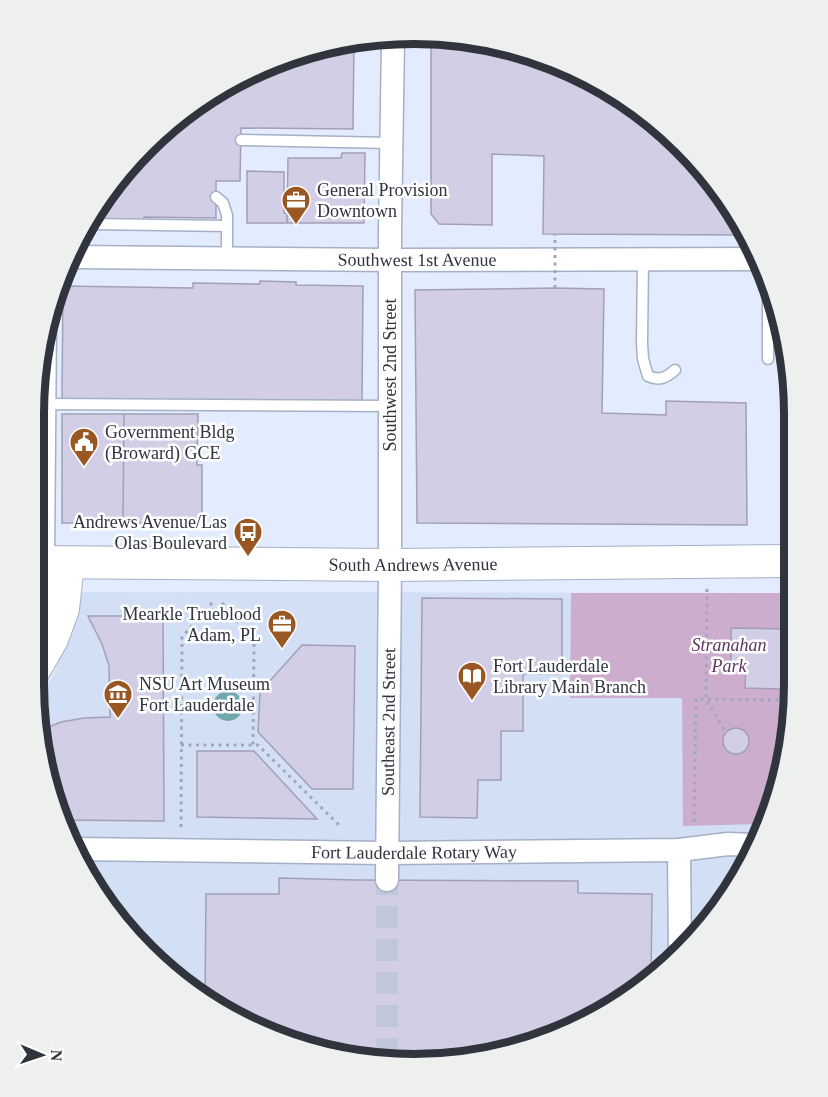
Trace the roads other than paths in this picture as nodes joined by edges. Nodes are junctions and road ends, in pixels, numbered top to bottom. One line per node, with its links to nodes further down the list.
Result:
1 (393, 44): 3 (street, Southwest 2nd Street)
2 (241, 140): 3 (lane)
3 (391, 143): 10 (street, Southwest 2nd Street)
4 (216, 197): 6 (lane)
5 (96, 224): 6 (lane)
6 (227, 226): 8 (lane)
7 (79, 257): 8 (street, Southwest 1st Avenue)
8 (227, 259): 10 (street, Southwest 1st Avenue)
9 (750, 259): 11 (street, Southwest 1st Avenue)
10 (390, 260): 11 (street, Southwest 1st Avenue); 16 (street, Southwest 2nd Street)
11 (643, 260): 14 (lane)
12 (768, 305): 13 (lane)
13 (768, 359)
14 (675, 370)
15 (44, 395): 16 (lane)
16 (390, 405): 20 (street, Southwest 2nd Street)
17 (44, 467): 19 (street)
18 (784, 561): 20 (main road, South Andrews Avenue)
19 (48, 563): 20 (main road, South Andrews Avenue); 21 (main road)
20 (390, 565): 25 (street, Southeast 2nd Street)
21 (44, 653)
22 (747, 844): 24 (street, Fort Lauderdale Rotary Way)
23 (83, 849): 25 (street, Fort Lauderdale Rotary Way)
24 (679, 850): 25 (street, Fort Lauderdale Rotary Way); 27 (street)
25 (387, 853): 26 (street, Southeast 2nd Street)
26 (387, 880)
27 (680, 941)

